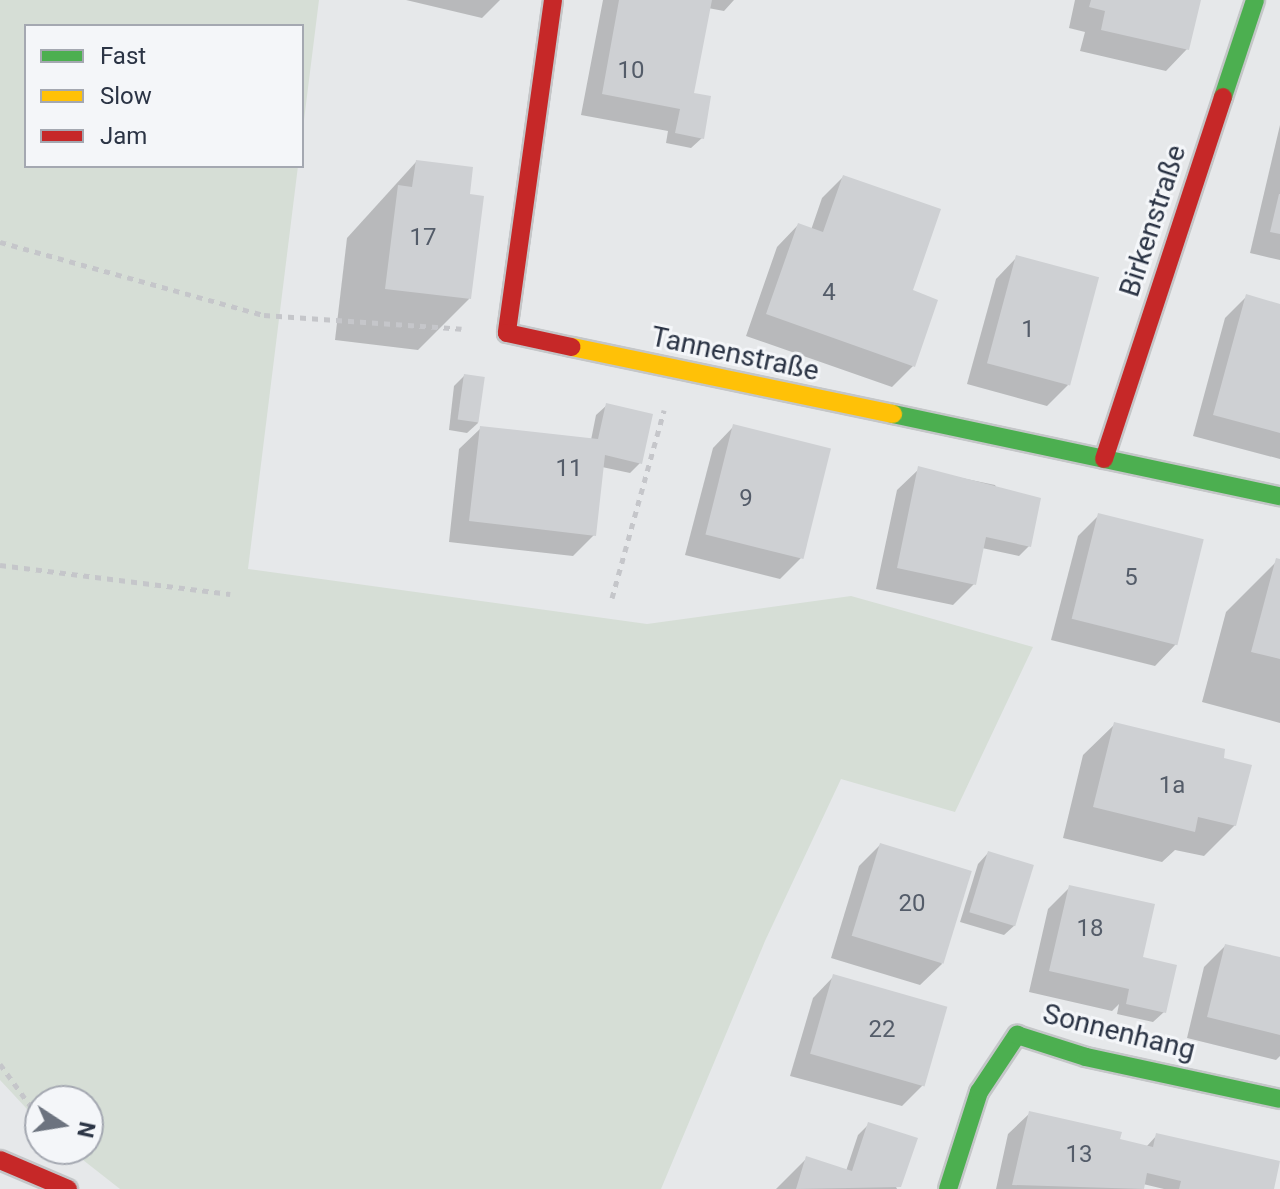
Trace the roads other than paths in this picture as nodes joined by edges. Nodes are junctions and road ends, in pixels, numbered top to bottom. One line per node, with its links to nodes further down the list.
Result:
1 (553, 0): 3 (street, Tannenstraße)
2 (1255, 0): 3 (street, Birkenstraße)
3 (1104, 459): 4 (street, Tannenstraße)
4 (1280, 496)
5 (1280, 1099): 8 (street, Sonnenhang)
6 (0, 1160): 7 (street)
7 (68, 1189)
8 (948, 1189)

